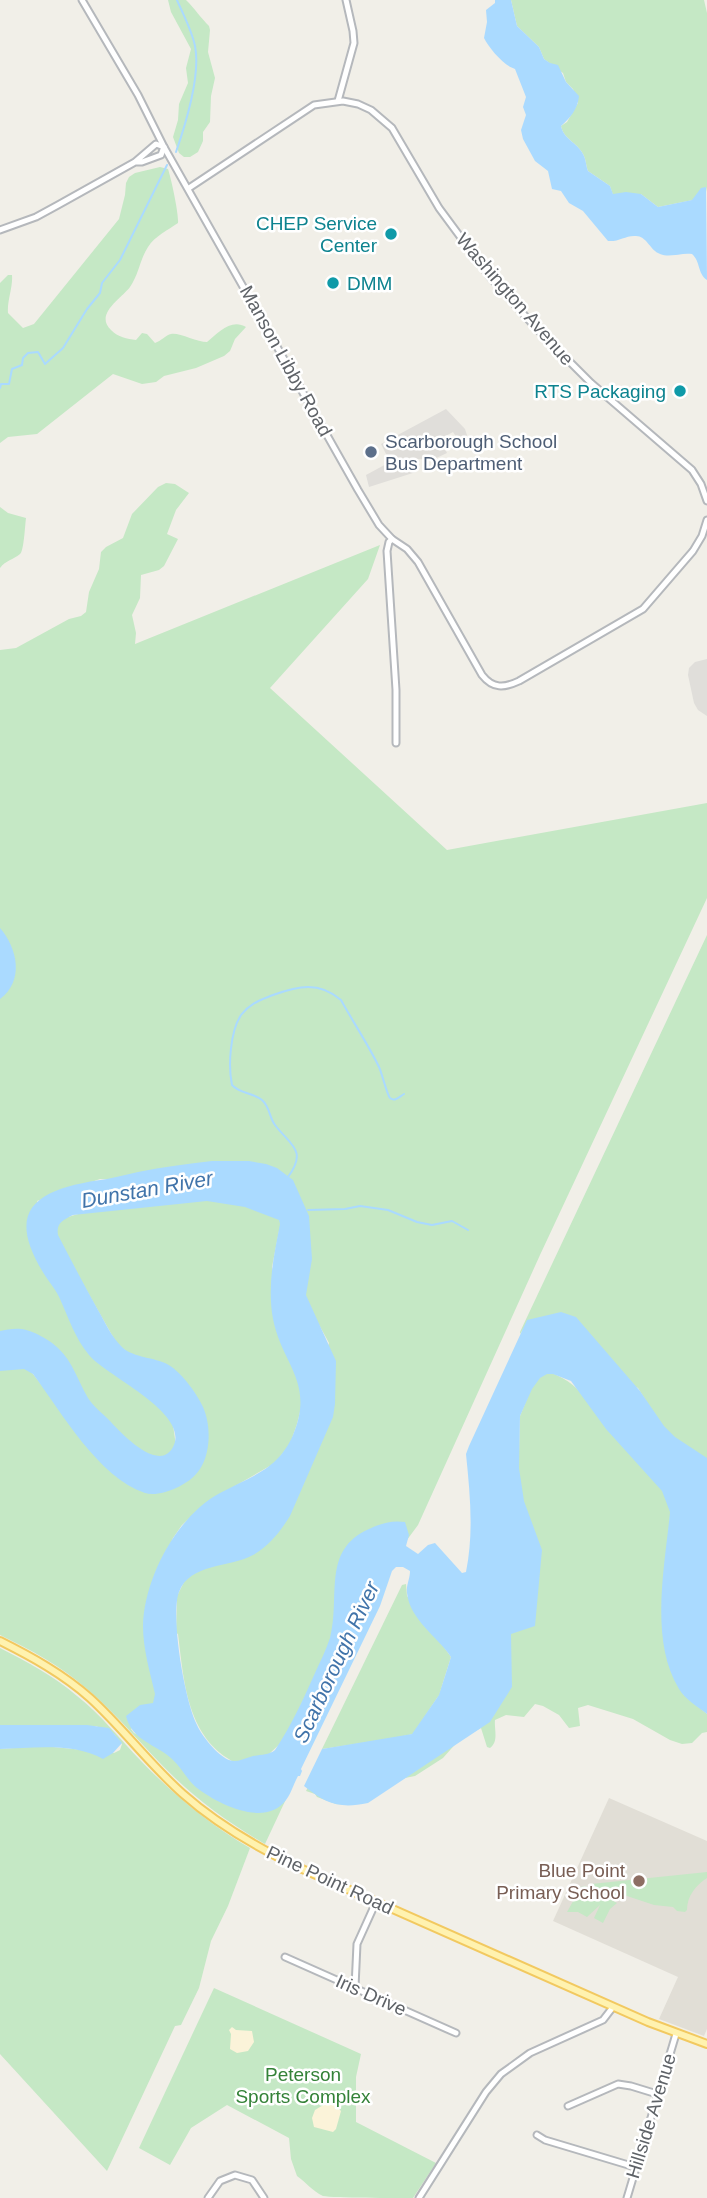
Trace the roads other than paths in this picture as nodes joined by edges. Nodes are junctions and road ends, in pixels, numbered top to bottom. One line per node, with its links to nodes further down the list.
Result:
1 (82, 0): 4 (street, Manson Libby Road)
2 (346, 0): 3 (street)
3 (338, 101): 6 (street); 8 (street, Washington Avenue)
4 (164, 147): 5 (street); 5 (street); 6 (street, Manson Libby Road)
5 (135, 162): 7 (street)
6 (189, 188): 10 (street, Manson Libby Road)
7 (0, 230)
8 (707, 501)
9 (707, 520): 10 (street)
10 (392, 539): 11 (street)
11 (396, 743)
12 (0, 1642): 13 (main road, Pine Point Road)
13 (376, 1902): 15 (street); 16 (main road, Pine Point Road)
14 (285, 1957): 15 (street, Iris Drive)
15 (355, 1987): 17 (street, Iris Drive)
16 (613, 2007): 18 (main road, Pine Point Road); 26 (street)
17 (456, 2033)
18 (676, 2034): 19 (main road, Pine Point Road); 20 (street, Hillside Avenue)
19 (707, 2044)
20 (657, 2094): 21 (street); 23 (street, Hillside Avenue)
21 (568, 2106)
22 (537, 2135): 23 (street)
23 (635, 2167): 27 (street, Hillside Avenue)
24 (208, 2198): 25 (street)
25 (264, 2198)
26 (419, 2198)
27 (627, 2198)

